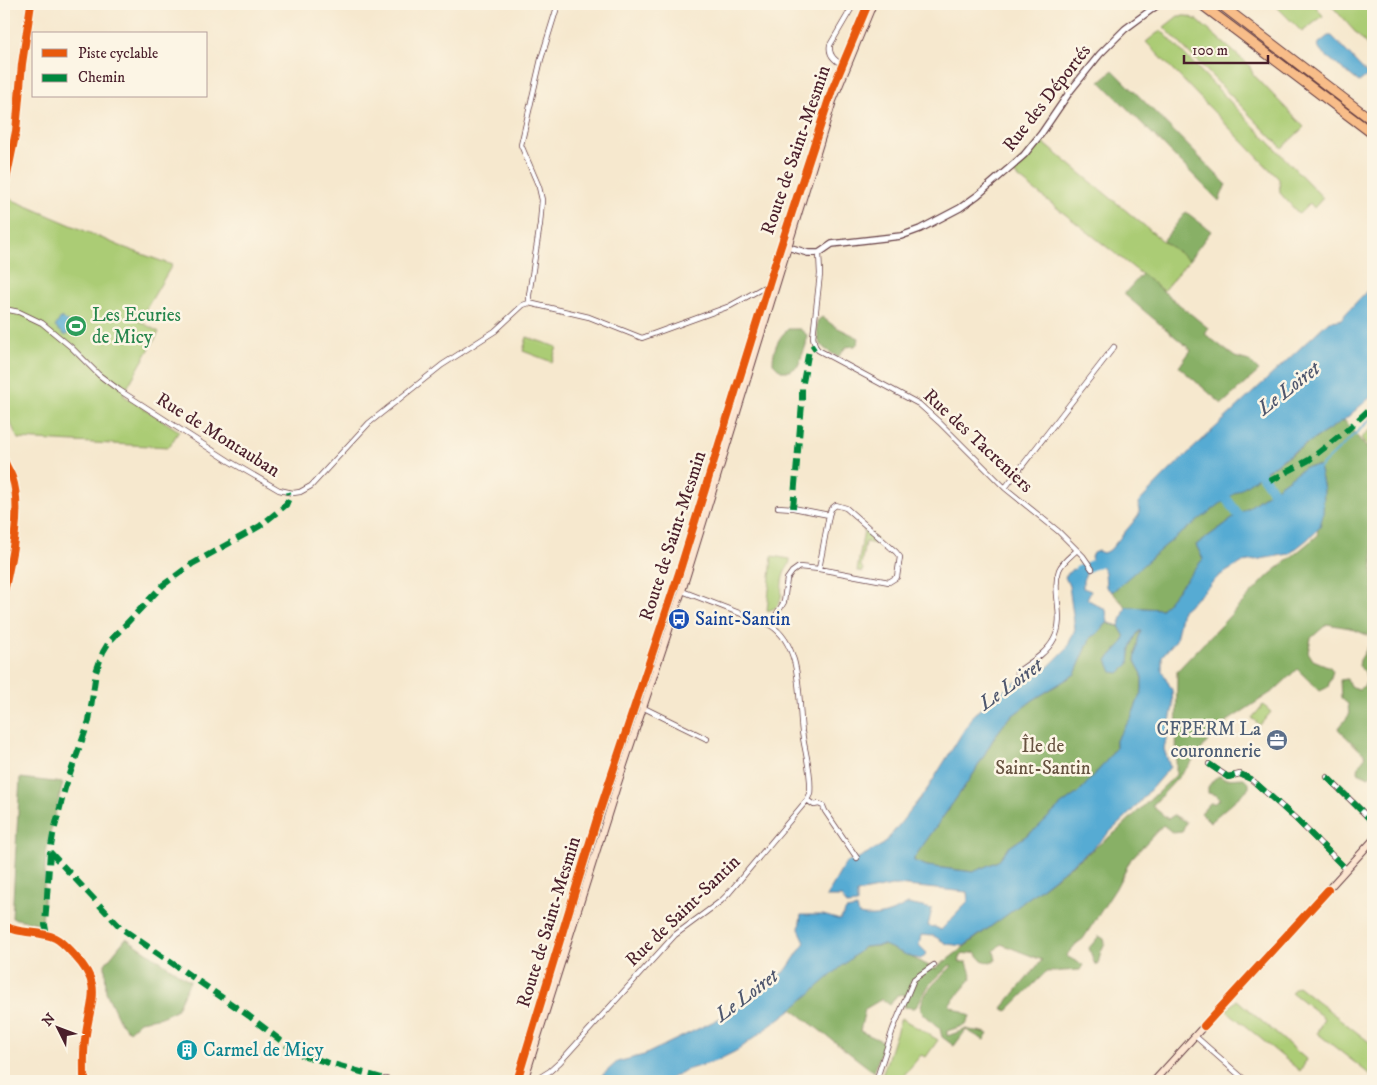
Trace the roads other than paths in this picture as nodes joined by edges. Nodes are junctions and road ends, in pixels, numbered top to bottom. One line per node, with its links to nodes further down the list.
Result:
1 (31, 4): 11 (street)
2 (558, 4): 15 (street)
3 (854, 4): 8 (street)
4 (873, 4): 8 (main road, Route de Saint-Mesmin)
5 (1159, 4): 13 (street, Rue des Déportés)
6 (1201, 4): 10 (highway)
7 (1220, 4): 9 (highway)
8 (847, 66): 12 (main road, Route de Saint-Mesmin)
9 (1373, 120)
10 (1373, 134)
11 (4, 190)
12 (788, 247): 13 (street); 14 (main road, Route de Saint-Mesmin)
13 (819, 253): 19 (street, Rue des Tacreniers)
14 (776, 285): 15 (street); 25 (main road, Route de Saint-Mesmin)
15 (530, 303): 16 (street, Rue de Montauban)
16 (4, 309)
17 (1114, 347): 19 (street)
18 (4, 460): 26 (street)
19 (1005, 488): 22 (street, Rue des Tacreniers)
20 (778, 507): 21 (street)
21 (829, 515): 23 (street); 23 (street)
22 (1077, 550): 24 (street, Rue des Tacreniers); 28 (street)
23 (819, 569): 27 (street)
24 (1092, 569)
25 (682, 591): 27 (street); 29 (main road, Route de Saint-Mesmin)
26 (4, 592)
27 (770, 625): 33 (street)
28 (1017, 672)
29 (642, 707): 30 (street); 44 (main road, Route de Saint-Mesmin)
30 (707, 739)
31 (1209, 764): 37 (street)
32 (1327, 777): 34 (street)
33 (807, 800): 36 (street); 45 (street, Rue de Saint-Santin)
34 (1373, 822)
35 (1373, 840): 37 (main road)
36 (857, 858)
37 (1346, 869): 40 (main road)
38 (4, 926): 42 (street)
39 (934, 965): 46 (street)
40 (1195, 1036): 47 (main road); 48 (street)
41 (385, 1079): 43 (street)
42 (86, 1081)
43 (393, 1081)
44 (524, 1081)
45 (534, 1081)
46 (876, 1081)
47 (1154, 1081)
48 (1246, 1081)

